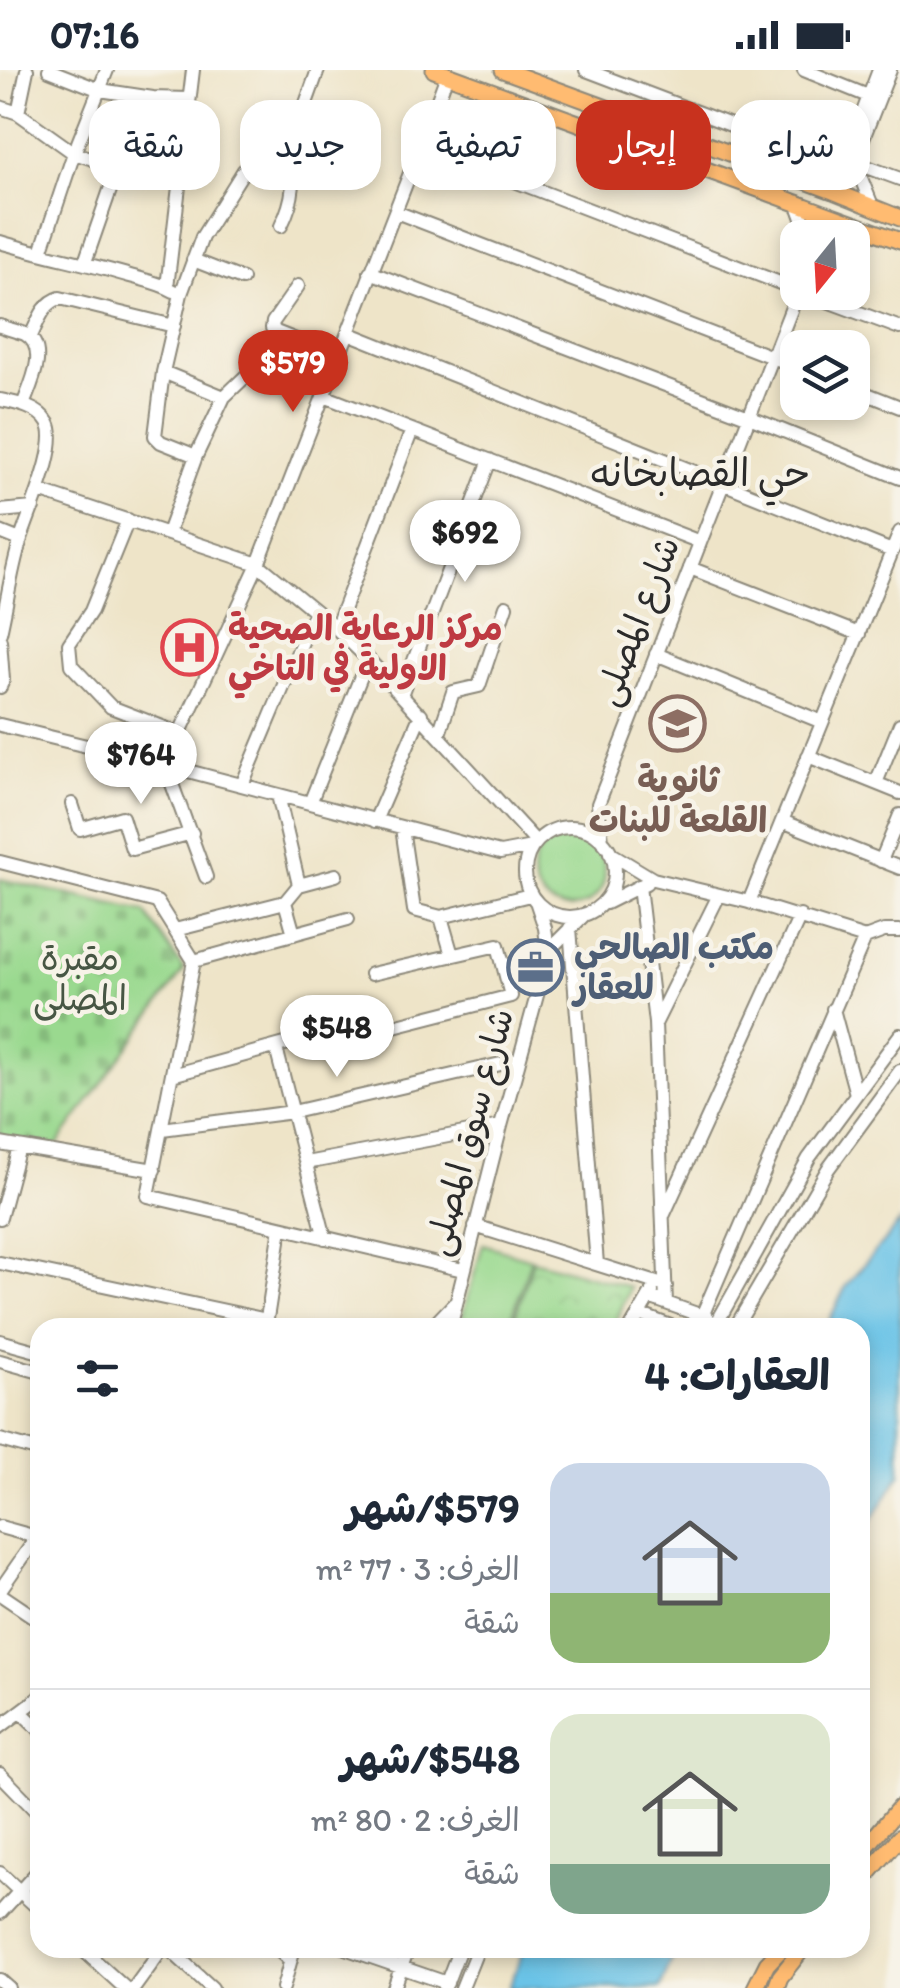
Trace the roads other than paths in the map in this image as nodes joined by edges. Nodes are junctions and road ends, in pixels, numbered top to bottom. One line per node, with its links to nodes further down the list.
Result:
1 (27, 70): 23 (street)
2 (49, 70): 13 (street)
3 (107, 70): 13 (street)
4 (193, 70): 15 (street)
5 (318, 70): 16 (street)
6 (504, 70): 12 (main road)
7 (586, 70): 25 (street)
8 (804, 70): 14 (street)
9 (879, 70): 14 (street)
10 (890, 70): 22 (street)
11 (440, 72): 17 (street); 18 (main road)
12 (538, 83): 19 (main road); 34 (main road)
13 (100, 90): 15 (street); 26 (street)
14 (868, 96): 20 (street)
15 (188, 99): 52 (street)
16 (307, 100)
17 (433, 100)
18 (515, 100)
19 (533, 100)
20 (867, 100)
21 (0, 107): 23 (street)
22 (870, 112)
23 (18, 113): 26 (street)
24 (556, 115): 35 (main road)
25 (731, 122)
26 (74, 153): 45 (street); 47 (street)
27 (870, 170): 29 (street)
28 (240, 176): 46 (street)
29 (900, 179)
30 (293, 190): 41 (street)
31 (405, 190): 37 (street)
32 (537, 190): 50 (street)
33 (862, 190): 36 (street)
34 (833, 191): 36 (main road)
35 (797, 202): 39 (street); 40 (main road)
36 (872, 208): 38 (main road)
37 (396, 212): 48 (street); 62 (street)
38 (900, 218)
39 (804, 220)
40 (844, 220)
41 (281, 226)
42 (870, 230): 43 (main road)
43 (900, 241)
44 (0, 242): 45 (street)
45 (41, 252): 47 (street)
46 (193, 260): 49 (street); 53 (street)
47 (86, 262): 52 (street)
48 (370, 272): 59 (street); 72 (street)
49 (242, 279)
50 (780, 285)
51 (298, 286): 61 (street)
52 (167, 287): 53 (street)
53 (181, 294): 57 (street)
54 (792, 310): 62 (street, شارع المصلى)
55 (850, 310): 58 (street)
56 (0, 326): 60 (street)
57 (174, 326): 60 (street); 64 (street)
58 (900, 328)
59 (348, 332): 61 (street); 77 (street)
60 (30, 338): 70 (street)
61 (339, 357): 67 (street)
62 (772, 357): 63 (street); 72 (street, شارع المصلى)
63 (780, 360)
64 (163, 372): 68 (street); 74 (street)
65 (246, 376): 68 (street)
66 (870, 395): 71 (street)
67 (324, 396): 73 (street); 88 (street)
68 (224, 398): 74 (street)
69 (0, 400): 70 (street)
70 (23, 405): 78 (street)
71 (900, 406)
72 (749, 416): 76 (street); 77 (street, شارع المصلى)
73 (412, 430): 75 (street); 92 (street)
74 (196, 456): 83 (street)
75 (490, 460): 86 (street); 98 (street)
76 (900, 478)
77 (722, 484): 86 (street, شارع المصلى); 87 (street)
78 (39, 491): 79 (street); 81 (street)
79 (32, 508): 80 (street); 85 (street)
80 (0, 511)
81 (128, 520): 83 (street); 103 (street)
82 (0, 532): 85 (street)
83 (168, 532): 88 (street)
84 (900, 532): 87 (street)
85 (20, 540): 94 (street)
86 (700, 542): 89 (street, شارع المصلى)
87 (892, 551): 93 (street)
88 (258, 564): 91 (street); 103 (street)
89 (690, 568): 93 (street); 95 (street, شارع المصلى)
90 (506, 606): 104 (street)
91 (315, 611): 92 (street); 108 (street)
92 (336, 628): 96 (street)
93 (858, 634): 100 (street)
94 (0, 636): 97 (street)
95 (656, 654): 100 (street); 113 (street, شارع المصلى)
96 (368, 658): 98 (street); 111 (street)
97 (0, 688)
98 (402, 695): 99 (street)
99 (420, 714): 104 (street); 115 (street)
100 (822, 722): 105 (street)
101 (900, 724): 107 (street)
102 (0, 726): 106 (street)
103 (178, 733): 106 (street)
104 (438, 734): 121 (street)
105 (808, 756): 107 (street); 116 (street)
106 (165, 765): 108 (street); 119 (street)
107 (876, 782): 109 (street)
108 (242, 785): 110 (street)
109 (900, 793)
110 (278, 794): 111 (street); 131 (street)
111 (310, 803): 115 (street)
112 (72, 804): 119 (street)
113 (598, 804): 117 (street); 120 (street, شارع المصلى)
114 (900, 815): 124 (street)
115 (375, 820): 118 (street)
116 (782, 821): 124 (street); 136 (street)
117 (569, 827): 120 (street); 121 (street)
118 (402, 828): 122 (street); 140 (street)
119 (192, 833): 129 (street)
120 (602, 841): 123 (street)
121 (534, 845): 122 (street); 127 (street)
122 (500, 853): 127 (street)
123 (610, 853): 130 (street); 137 (street)
124 (881, 860): 126 (street)
125 (0, 862): 143 (street)
126 (900, 868)
127 (524, 873): 134 (street)
128 (336, 875): 131 (street)
129 (206, 877)
130 (652, 879): 132 (street); 133 (street)
131 (299, 884): 135 (street)
132 (638, 886): 137 (street); 153 (street)
133 (719, 895): 136 (street); 153 (street)
134 (534, 899): 138 (street); 140 (street); 148 (street, شارع سوق المصلى)
135 (285, 902): 143 (street); 145 (street)
136 (749, 902): 139 (street)
137 (602, 905): 138 (street)
138 (583, 916): 142 (street, شارع سوق المصلى)
139 (800, 916): 146 (street); 167 (street)
140 (441, 917): 147 (street)
141 (348, 919): 145 (street)
142 (570, 928): 148 (street, شارع سوق المصلى); 173 (street)
143 (175, 930): 149 (street)
144 (900, 931): 146 (street)
145 (294, 934): 149 (street)
146 (865, 938): 152 (street)
147 (452, 955): 150 (street); 151 (street)
148 (548, 956): 150 (street); 156 (street, شارع سوق المصلى)
149 (194, 961): 158 (street)
150 (504, 966): 155 (street)
151 (370, 974)
152 (833, 1009): 159 (street); 180 (street)
153 (656, 1024): 167 (street)
154 (900, 1035): 159 (street)
155 (276, 1048): 158 (street); 160 (street)
156 (518, 1060): 160 (street); 161 (street, شارع سوق المصلى)
157 (900, 1071): 189 (street)
158 (172, 1075): 162 (street)
159 (856, 1094): 188 (street)
160 (293, 1112): 162 (street); 165 (street)
161 (500, 1126): 165 (street); 169 (street, شارع سوق المصلى)
162 (162, 1129): 166 (street)
163 (0, 1144): 164 (street)
164 (18, 1147): 166 (street); 168 (street)
165 (306, 1163): 171 (street)
166 (154, 1170): 170 (street)
167 (663, 1216): 175 (street)
168 (0, 1218)
169 (475, 1226): 173 (street); 174 (street, شارع سوق المصلى)
170 (281, 1228): 171 (street); 182 (street)
171 (325, 1238): 174 (street)
172 (0, 1263): 181 (street)
173 (596, 1264): 175 (street)
174 (463, 1270): 177 (street, شارع سوق المصلى)
175 (661, 1284): 176 (street); 178 (street)
176 (649, 1297): 178 (street); 179 (street)
177 (456, 1302): 183 (street); 184 (street, شارع سوق المصلى)
178 (666, 1303): 180 (street)
179 (639, 1314): 185 (street); 186 (street)
180 (702, 1316): 187 (street)
181 (240, 1318)
182 (267, 1318)
183 (441, 1318)
184 (452, 1318)
185 (637, 1318)
186 (650, 1318)
187 (706, 1318)
188 (719, 1318)
189 (741, 1318)
190 (0, 1341): 191 (street)
191 (30, 1349)
192 (0, 1361): 193 (street)
193 (30, 1369)
194 (0, 1440): 195 (street)
195 (30, 1448)
196 (0, 1527): 197 (street)
197 (30, 1535)
198 (30, 1549): 199 (street)
199 (0, 1592): 200 (street)
200 (30, 1613)
201 (30, 1705): 202 (street)
202 (21, 1712): 203 (street); 204 (street)
203 (30, 1721)
204 (1, 1725)
205 (0, 1774): 206 (street)
206 (30, 1805)
207 (900, 1807): 209 (main road)
208 (900, 1837): 210 (main road)
209 (870, 1842)
210 (870, 1871)
211 (0, 1873): 213 (street)
212 (30, 1879): 213 (street)
213 (19, 1891): 214 (street); 215 (street)
214 (30, 1901)
215 (0, 1913)
216 (91, 1958): 230 (street)
217 (157, 1958): 231 (street)
218 (177, 1958): 232 (street)
219 (291, 1958): 233 (street)
220 (382, 1958): 226 (street)
221 (404, 1958): 226 (street)
222 (456, 1958): 228 (street)
223 (474, 1958): 235 (street)
224 (773, 1958): 236 (main road)
225 (796, 1958): 237 (main road)
226 (401, 1966): 228 (street); 234 (street)
227 (0, 1980): 229 (street)
228 (446, 1986)
229 (9, 1988)
230 (125, 1988)
231 (134, 1988)
232 (212, 1988)
233 (283, 1988)
234 (394, 1988)
235 (462, 1988)
236 (755, 1988)
237 (776, 1988)

